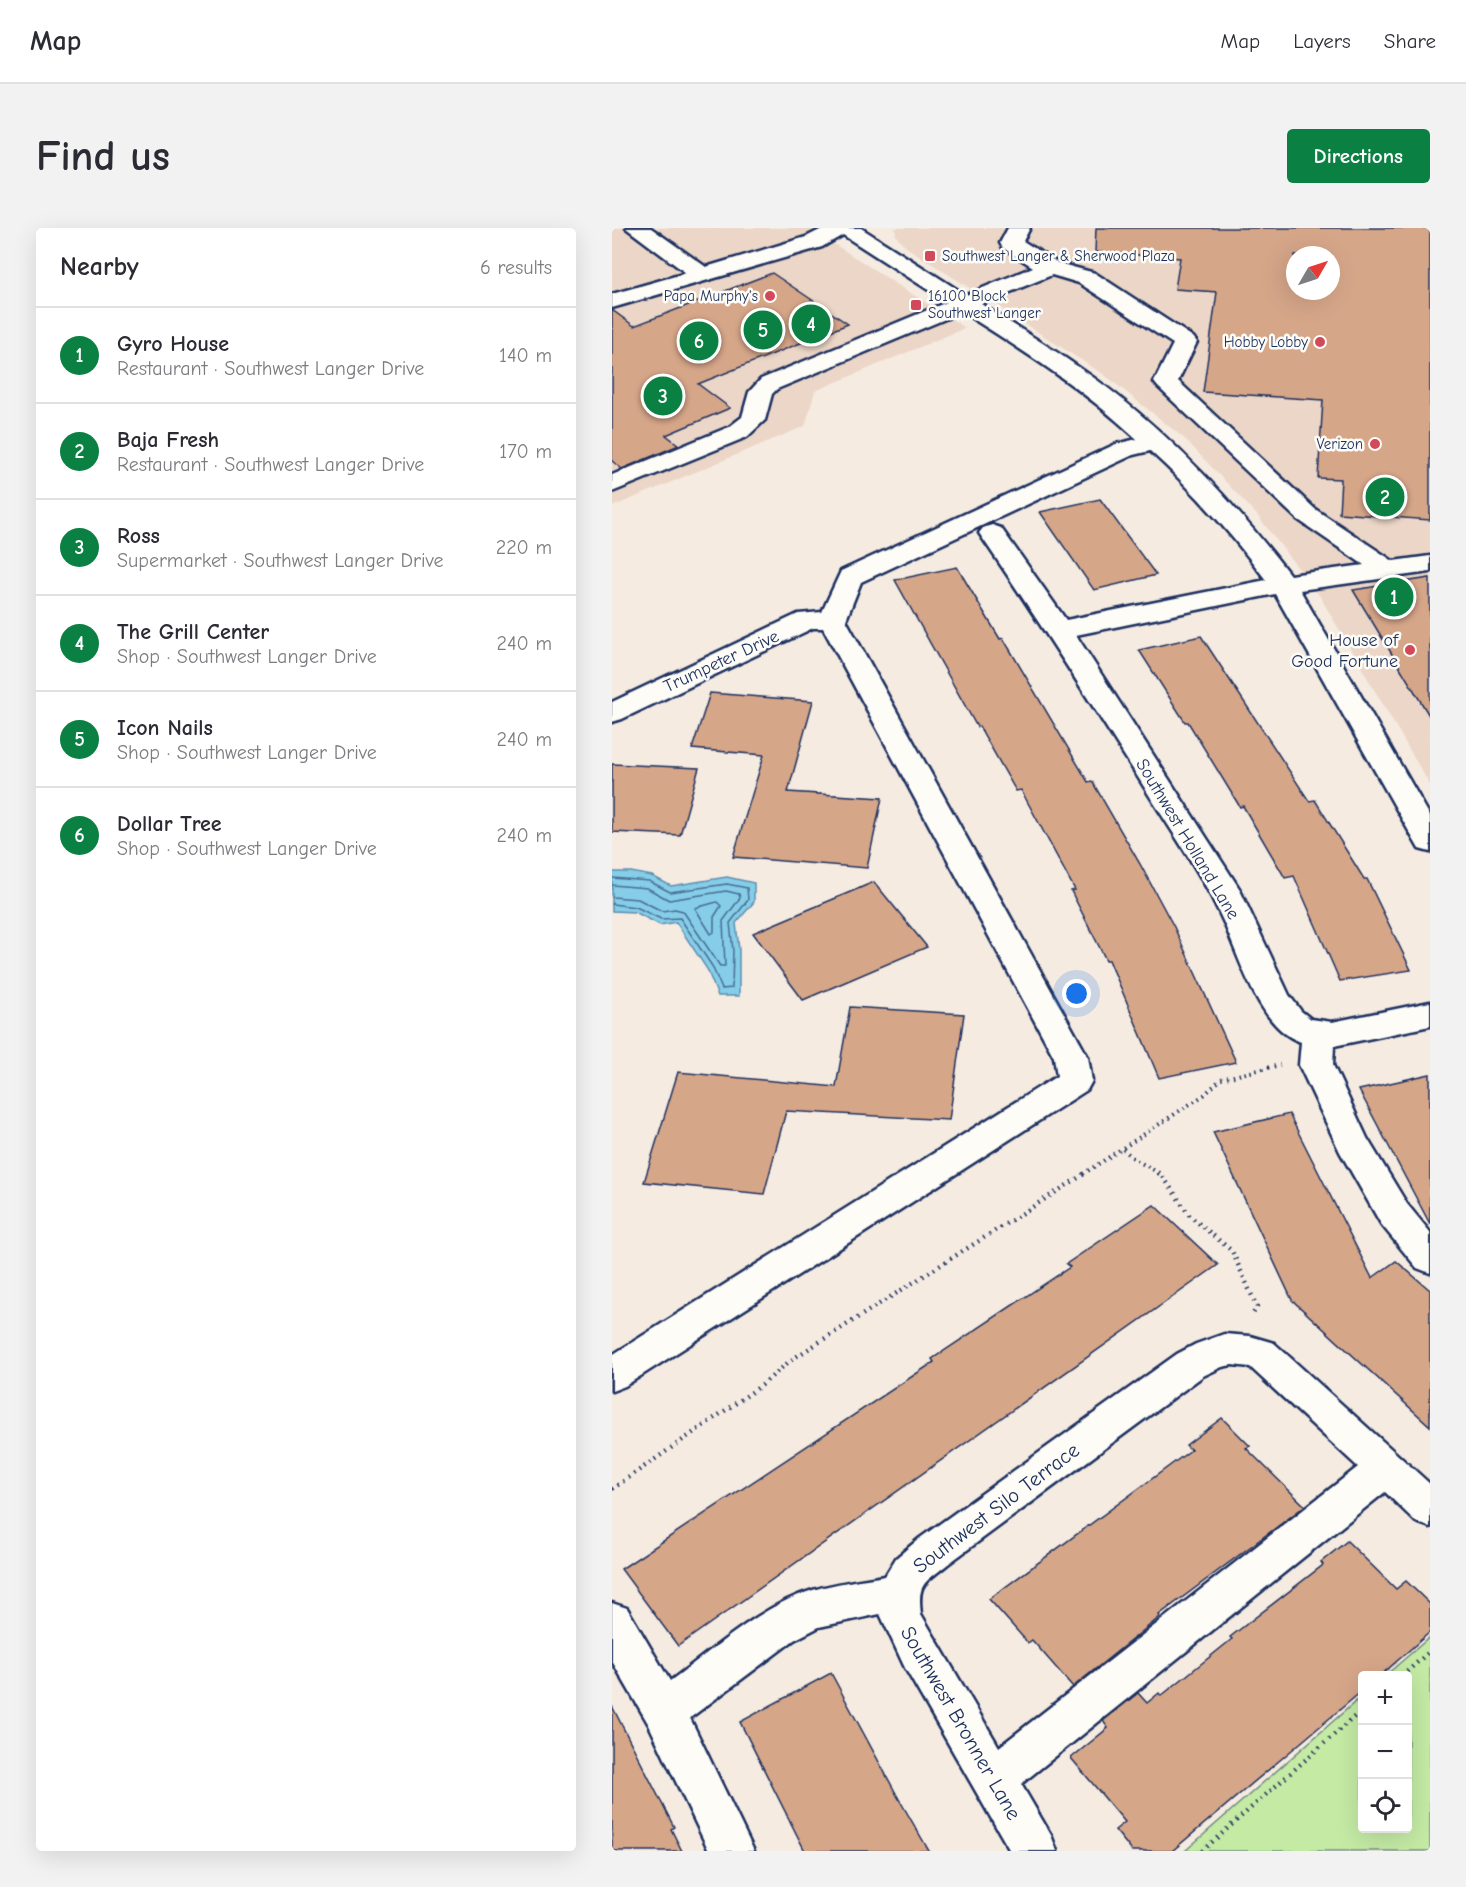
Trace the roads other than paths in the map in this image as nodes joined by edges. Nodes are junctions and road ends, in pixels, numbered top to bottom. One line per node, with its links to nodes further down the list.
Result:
1 (637, 228): 6 (street)
2 (840, 228): 6 (street)
3 (846, 228): 8 (street)
4 (1019, 228): 5 (street)
5 (1050, 268): 8 (street); 13 (street)
6 (702, 274): 7 (street)
7 (612, 301)
8 (964, 303): 9 (street); 10 (street)
9 (1156, 442): 14 (street); 15 (street)
10 (612, 484)
11 (992, 532): 16 (street, Southwest Holland Lane)
12 (1430, 564): 13 (street)
13 (1388, 570): 14 (street)
14 (1283, 584): 16 (street); 18 (street)
15 (832, 620): 17 (street, Trumpeter Drive); 22 (street)
16 (1059, 630): 20 (street, Southwest Holland Lane)
17 (612, 713)
18 (1430, 842)
19 (1430, 1014): 20 (street, Southwest Holland Lane)
20 (1317, 1049): 21 (street)
21 (1430, 1258)
22 (612, 1375)
23 (1386, 1468): 24 (street); 25 (street, Southwest Silo Terrace); 28 (street)
24 (1430, 1509)
25 (898, 1592): 27 (street); 28 (street, Southwest Bronner Lane)
26 (612, 1622): 27 (street)
27 (664, 1711): 29 (street)
28 (993, 1779): 30 (street, Southwest Bronner Lane)
29 (732, 1851)
30 (1035, 1851)

